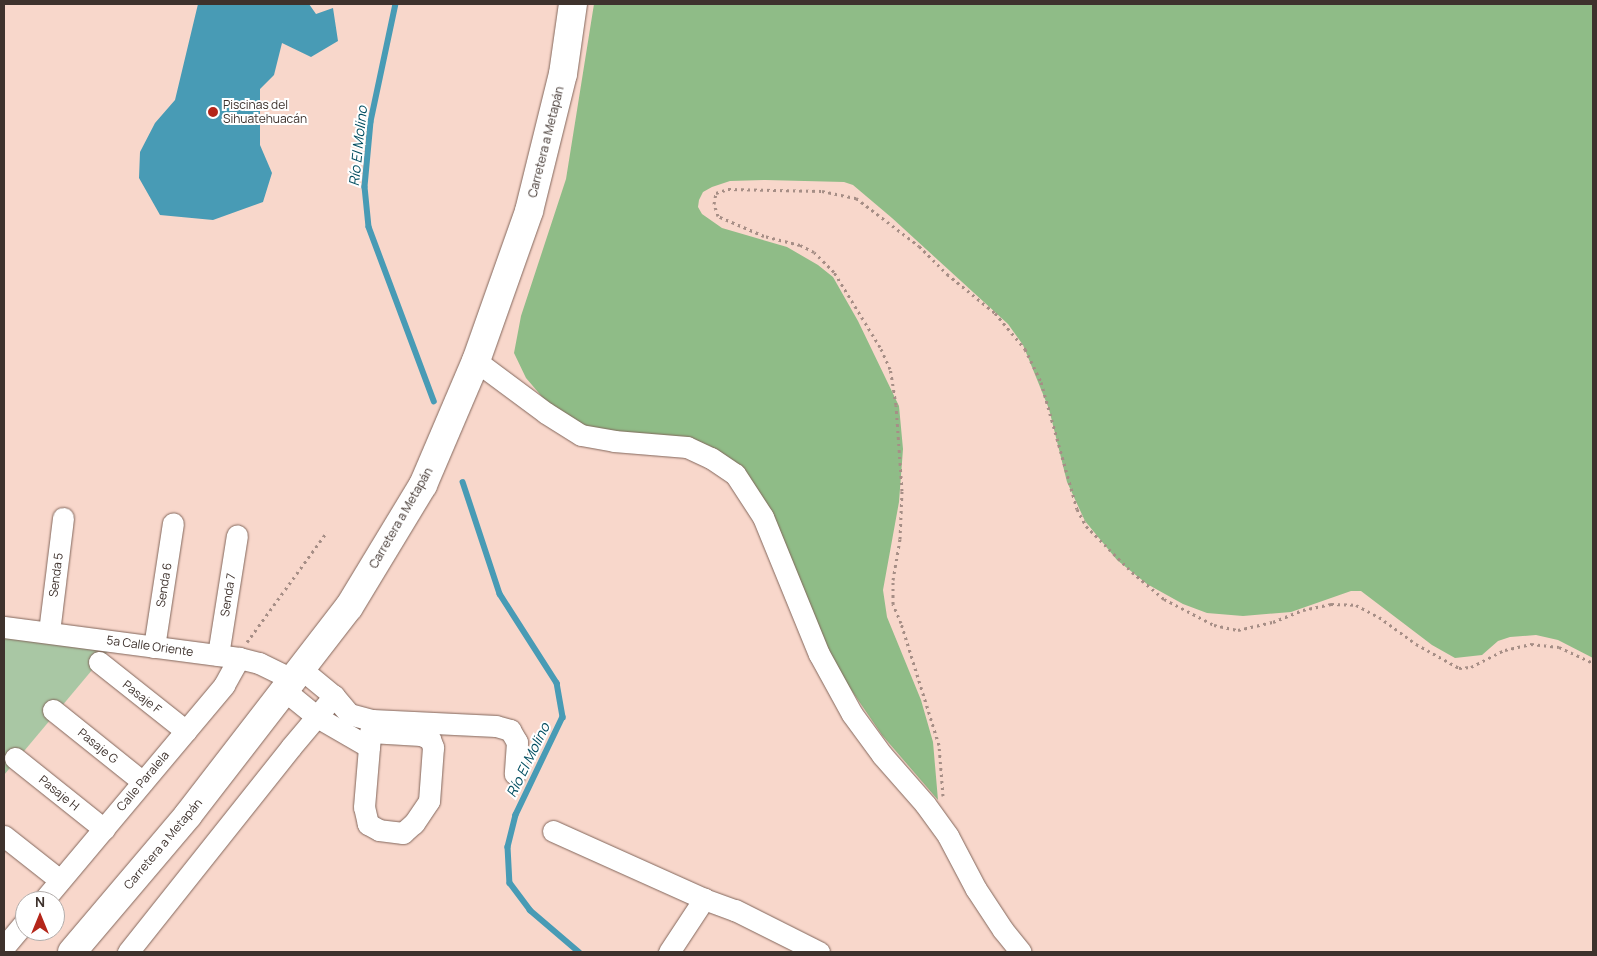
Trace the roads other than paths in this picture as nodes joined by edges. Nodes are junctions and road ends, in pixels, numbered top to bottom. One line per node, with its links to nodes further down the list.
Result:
1 (573, 4): 2 (main road, Carretera a Metapán)
2 (476, 361): 12 (main road, Carretera a Metapán); 33 (street)
3 (63, 518): 7 (street, Senda 5)
4 (173, 523): 8 (street, Senda 6)
5 (238, 535): 9 (street, Senda 7)
6 (4, 627): 7 (street, 5a Calle Oriente)
7 (49, 632): 8 (street, 5a Calle Oriente)
8 (154, 646): 9 (street, 5a Calle Oriente)
9 (218, 655): 10 (street, 5a Calle Oriente)
10 (239, 658): 12 (street, 5a Calle Oriente); 16 (street, Calle Paralela)
11 (99, 662): 16 (street, Pasaje F)
12 (292, 679): 13 (street); 15 (street); 29 (main road, Carretera a Metapán)
13 (334, 696): 15 (street); 17 (street)
14 (53, 710): 20 (street, Pasaje G)
15 (317, 717): 17 (street); 30 (street)
16 (186, 731): 20 (street, Calle Paralela)
17 (370, 733): 17 (street); 19 (street)
18 (15, 758): 21 (street, Pasaje H)
19 (515, 774)
20 (143, 782): 21 (street, Calle Paralela)
21 (104, 829): 24 (street, Calle Paralela)
22 (553, 830): 26 (street)
23 (4, 836): 24 (street)
24 (60, 880): 25 (street, Calle Paralela)
25 (51, 891)
26 (704, 899): 31 (street); 32 (street)
27 (15, 934): 28 (street)
28 (4, 947)
29 (72, 952)
30 (128, 952)
31 (669, 952)
32 (819, 952)
33 (1021, 952)

